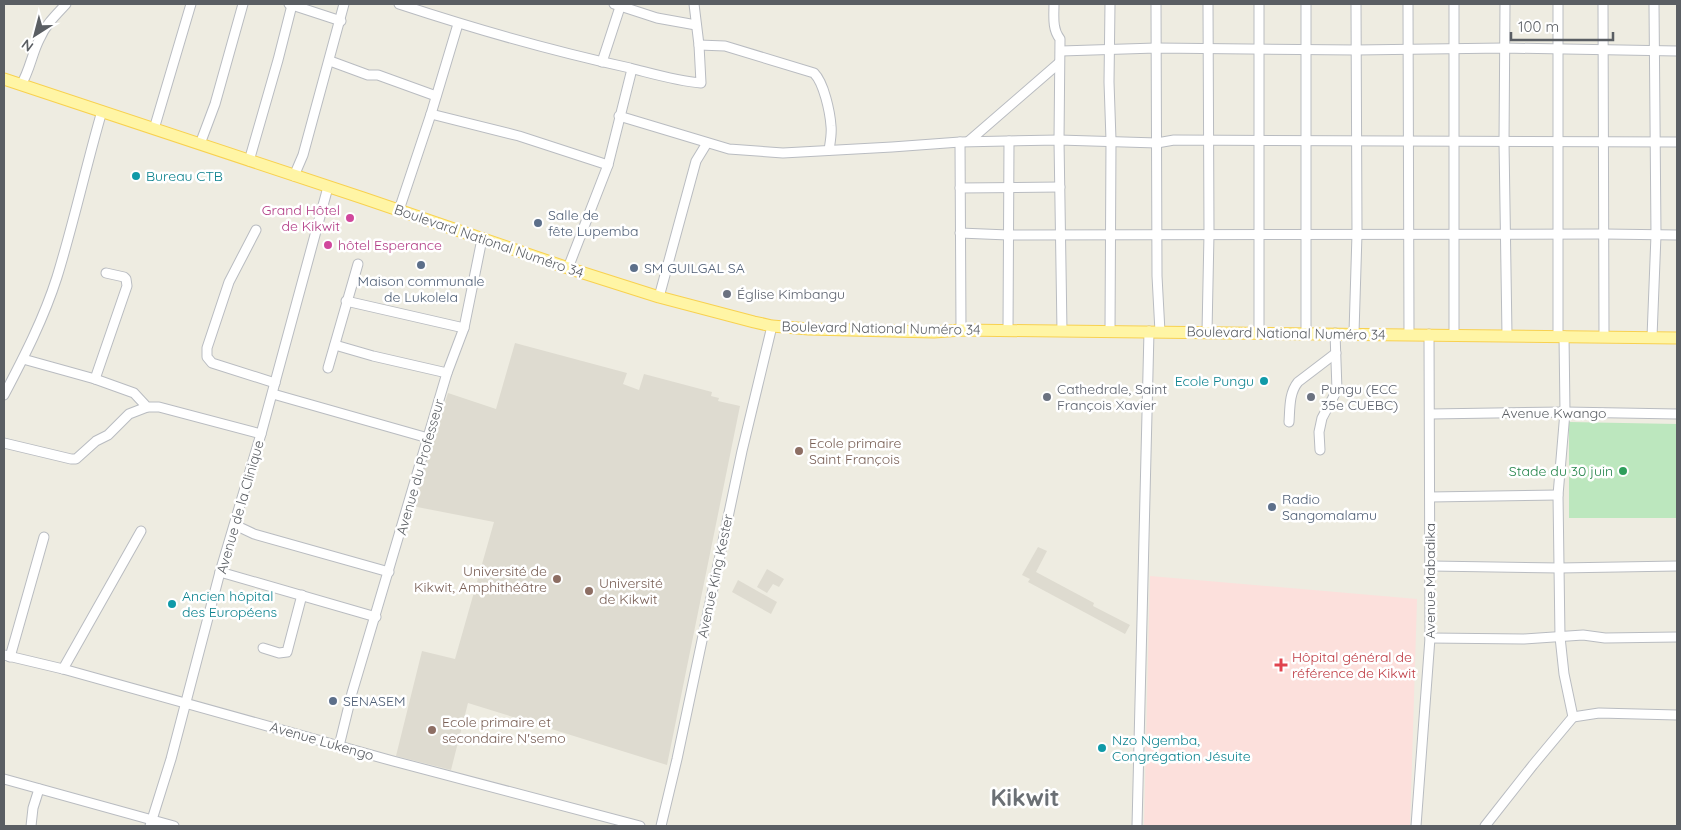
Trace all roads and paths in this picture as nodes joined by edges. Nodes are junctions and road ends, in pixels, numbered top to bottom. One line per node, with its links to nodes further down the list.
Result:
1 (66, 4): 45 (street)
2 (191, 4): 50 (street)
3 (243, 4): 68 (street)
4 (291, 4): 22 (street); 70 (street)
5 (344, 4): 22 (street)
6 (398, 4): 23 (street)
7 (619, 4): 24 (street); 41 (street)
8 (694, 4): 24 (street)
9 (1054, 4): 37 (street)
10 (1110, 4): 28 (street)
11 (1156, 4): 26 (street)
12 (1208, 4): 29 (street)
13 (1259, 4): 30 (street)
14 (1306, 4): 31 (street)
15 (1356, 4): 33 (street)
16 (1408, 4): 34 (street)
17 (1454, 4): 32 (street)
18 (1506, 4): 27 (street)
19 (1558, 4): 35 (street)
20 (1603, 4): 36 (street)
21 (1654, 4): 38 (street)
22 (340, 21): 40 (street)
23 (458, 24): 41 (street); 46 (street)
24 (696, 25): 25 (street)
25 (700, 45): 43 (street); 69 (street)
26 (1156, 48): 28 (street); 29 (street); 67 (street)
27 (1504, 48): 32 (street); 35 (street); 61 (street)
28 (1110, 49): 37 (street); 52 (street)
29 (1207, 49): 30 (street); 55 (street)
30 (1259, 49): 31 (street); 57 (street)
31 (1306, 49): 33 (street); 56 (street)
32 (1454, 49): 34 (street); 60 (street)
33 (1356, 50): 34 (street); 58 (street)
34 (1408, 50): 59 (street)
35 (1557, 50): 36 (street); 62 (street)
36 (1604, 50): 38 (street); 63 (street)
37 (1060, 51): 42 (street)
38 (1654, 51): 39 (street); 64 (street)
39 (1677, 51)
40 (330, 61): 46 (street); 72 (street)
41 (602, 62): 43 (street)
42 (1059, 63): 51 (street); 53 (street)
43 (632, 69): 49 (street)
44 (4, 79): 45 (main road, Boulevard National Numéro 34)
45 (21, 85): 47 (main road, Boulevard National Numéro 34)
46 (436, 96): 48 (street)
47 (102, 111): 50 (main road, Boulevard National Numéro 34); 123 (street)
48 (431, 114): 71 (street); 77 (street)
49 (619, 116): 66 (street); 71 (street)
50 (154, 129): 68 (main road, Boulevard National Numéro 34)
51 (1059, 140): 52 (street); 54 (street); 74 (street)
52 (1112, 140): 67 (street); 82 (street)
53 (964, 141): 54 (street); 69 (street); 75 (street)
54 (1009, 141): 76 (street)
55 (1208, 141): 57 (street); 67 (street); 83 (street)
56 (1306, 141): 57 (street); 58 (street); 84 (street)
57 (1259, 142): 81 (street)
58 (1356, 142): 59 (street); 85 (street)
59 (1409, 142): 60 (street); 91 (street)
60 (1454, 142): 61 (street); 92 (street)
61 (1504, 142): 62 (street); 86 (street)
62 (1558, 142): 63 (street); 87 (street)
63 (1604, 142): 64 (street); 88 (street)
64 (1655, 142): 65 (street); 93 (street)
65 (1677, 142)
66 (707, 143): 69 (street); 99 (street)
67 (1157, 143): 80 (street)
68 (200, 144): 70 (main road, Boulevard National Numéro 34)
69 (829, 150)
70 (249, 161): 72 (main road, Boulevard National Numéro 34)
71 (608, 165): 97 (street)
72 (294, 176): 73 (main road, Boulevard National Numéro 34)
73 (328, 187): 77 (main road, Boulevard National Numéro 34); 127 (street, Avenue de la Clinique)
74 (1060, 187): 76 (street); 90 (street)
75 (960, 188): 76 (street); 79 (street)
76 (1008, 188): 89 (street)
77 (399, 210): 95 (main road, Boulevard National Numéro 34)
78 (256, 230): 127 (street)
79 (960, 233): 89 (street); 103 (street)
80 (1156, 233): 82 (street); 83 (street); 107 (street)
81 (1259, 233): 83 (street); 84 (street); 109 (street)
82 (1110, 234): 90 (street); 106 (street)
83 (1209, 234): 108 (street)
84 (1305, 234): 85 (street); 110 (street)
85 (1357, 234): 91 (street); 112 (street)
86 (1505, 234): 87 (street); 92 (street); 116 (street)
87 (1558, 234): 88 (street); 117 (street)
88 (1604, 234): 93 (street); 118 (street)
89 (1008, 235): 90 (street); 104 (street)
90 (1061, 235): 105 (street)
91 (1409, 235): 92 (street); 113 (street)
92 (1455, 235): 115 (street)
93 (1656, 235): 94 (street); 119 (street)
94 (1677, 235)
95 (482, 240): 97 (main road, Boulevard National Numéro 34); 102 (street, Avenue du Professeur)
96 (358, 264): 100 (street)
97 (568, 268): 99 (main road, Boulevard National Numéro 34)
98 (106, 273): 126 (street)
99 (659, 297): 101 (main road, Boulevard National Numéro 34)
100 (346, 301): 102 (street); 121 (street)
101 (772, 326): 103 (main road, Boulevard National Numéro 34); 167 (street, Avenue King Kester)
102 (464, 328): 125 (street, Avenue du Professeur)
103 (961, 330): 104 (main road, Boulevard National Numéro 34)
104 (1008, 331): 105 (main road, Boulevard National Numéro 34)
105 (1062, 331): 106 (main road, Boulevard National Numéro 34)
106 (1110, 331): 107 (main road, Boulevard National Numéro 34)
107 (1154, 331): 108 (main road, Boulevard National Numéro 34); 168 (street)
108 (1206, 332): 109 (main road, Boulevard National Numéro 34)
109 (1259, 333): 110 (main road, Boulevard National Numéro 34)
110 (1306, 333): 111 (main road, Boulevard National Numéro 34)
111 (1335, 333): 112 (main road, Boulevard National Numéro 34); 122 (street)
112 (1354, 334): 113 (main road, Boulevard National Numéro 34)
113 (1409, 334): 114 (main road, Boulevard National Numéro 34)
114 (1429, 334): 115 (main road, Boulevard National Numéro 34); 132 (street, Avenue Mabadika)
115 (1454, 335): 116 (main road, Boulevard National Numéro 34)
116 (1507, 336): 117 (main road, Boulevard National Numéro 34)
117 (1561, 336): 118 (main road, Boulevard National Numéro 34); 131 (street)
118 (1604, 337): 119 (main road, Boulevard National Numéro 34)
119 (1652, 337): 120 (main road, Boulevard National Numéro 34)
120 (1677, 338)
121 (335, 345): 124 (street); 125 (street)
122 (1336, 353): 134 (street); 138 (street)
123 (23, 359): 126 (street); 129 (street)
124 (328, 368)
125 (448, 373): 136 (street, Avenue du Professeur)
126 (95, 379): 130 (street)
127 (275, 383): 128 (street, Avenue de la Clinique)
128 (273, 394): 135 (street, Avenue de la Clinique); 136 (street)
129 (4, 395)
130 (147, 407): 135 (street); 137 (street)
131 (1564, 412): 132 (street, Avenue Kwango); 133 (street, Avenue Kwango); 139 (street)
132 (1431, 414): 140 (street, Avenue Mabadika)
133 (1677, 414)
134 (1289, 422)
135 (262, 434): 141 (street, Avenue de la Clinique)
136 (428, 438): 148 (street, Avenue du Professeur)
137 (4, 443)
138 (1320, 450)
139 (1558, 495): 140 (street); 146 (street)
140 (1430, 497): 144 (street, Avenue Mabadika)
141 (235, 525): 147 (street, Avenue de la Clinique); 148 (street)
142 (141, 531): 156 (street)
143 (44, 537): 155 (street)
144 (1431, 566): 146 (street); 152 (street, Avenue Mabadika)
145 (1677, 566): 146 (street)
146 (1560, 568): 153 (street)
147 (220, 572): 149 (street); 157 (street, Avenue de la Clinique)
148 (389, 572): 150 (street, Avenue du Professeur)
149 (302, 595): 150 (street); 154 (street)
150 (376, 617): 160 (street, Avenue du Professeur)
151 (1677, 637): 153 (street)
152 (1430, 638): 153 (street); 169 (street, Avenue Mabadika)
153 (1560, 638): 159 (street)
154 (263, 648)
155 (7, 656): 156 (street, Avenue Lukengo)
156 (63, 669): 157 (street, Avenue Lukengo)
157 (186, 703): 160 (street, Avenue Lukengo); 163 (street, Avenue de la Clinique)
158 (1677, 715): 159 (street)
159 (1573, 717): 170 (street)
160 (339, 746): 166 (street, Avenue Lukengo)
161 (4, 779): 162 (street)
162 (39, 789): 163 (street); 164 (street)
163 (152, 823): 165 (street)
164 (31, 826)
165 (174, 826)
166 (640, 826)
167 (661, 826)
168 (1138, 826)
169 (1416, 826)
170 (1485, 826)

